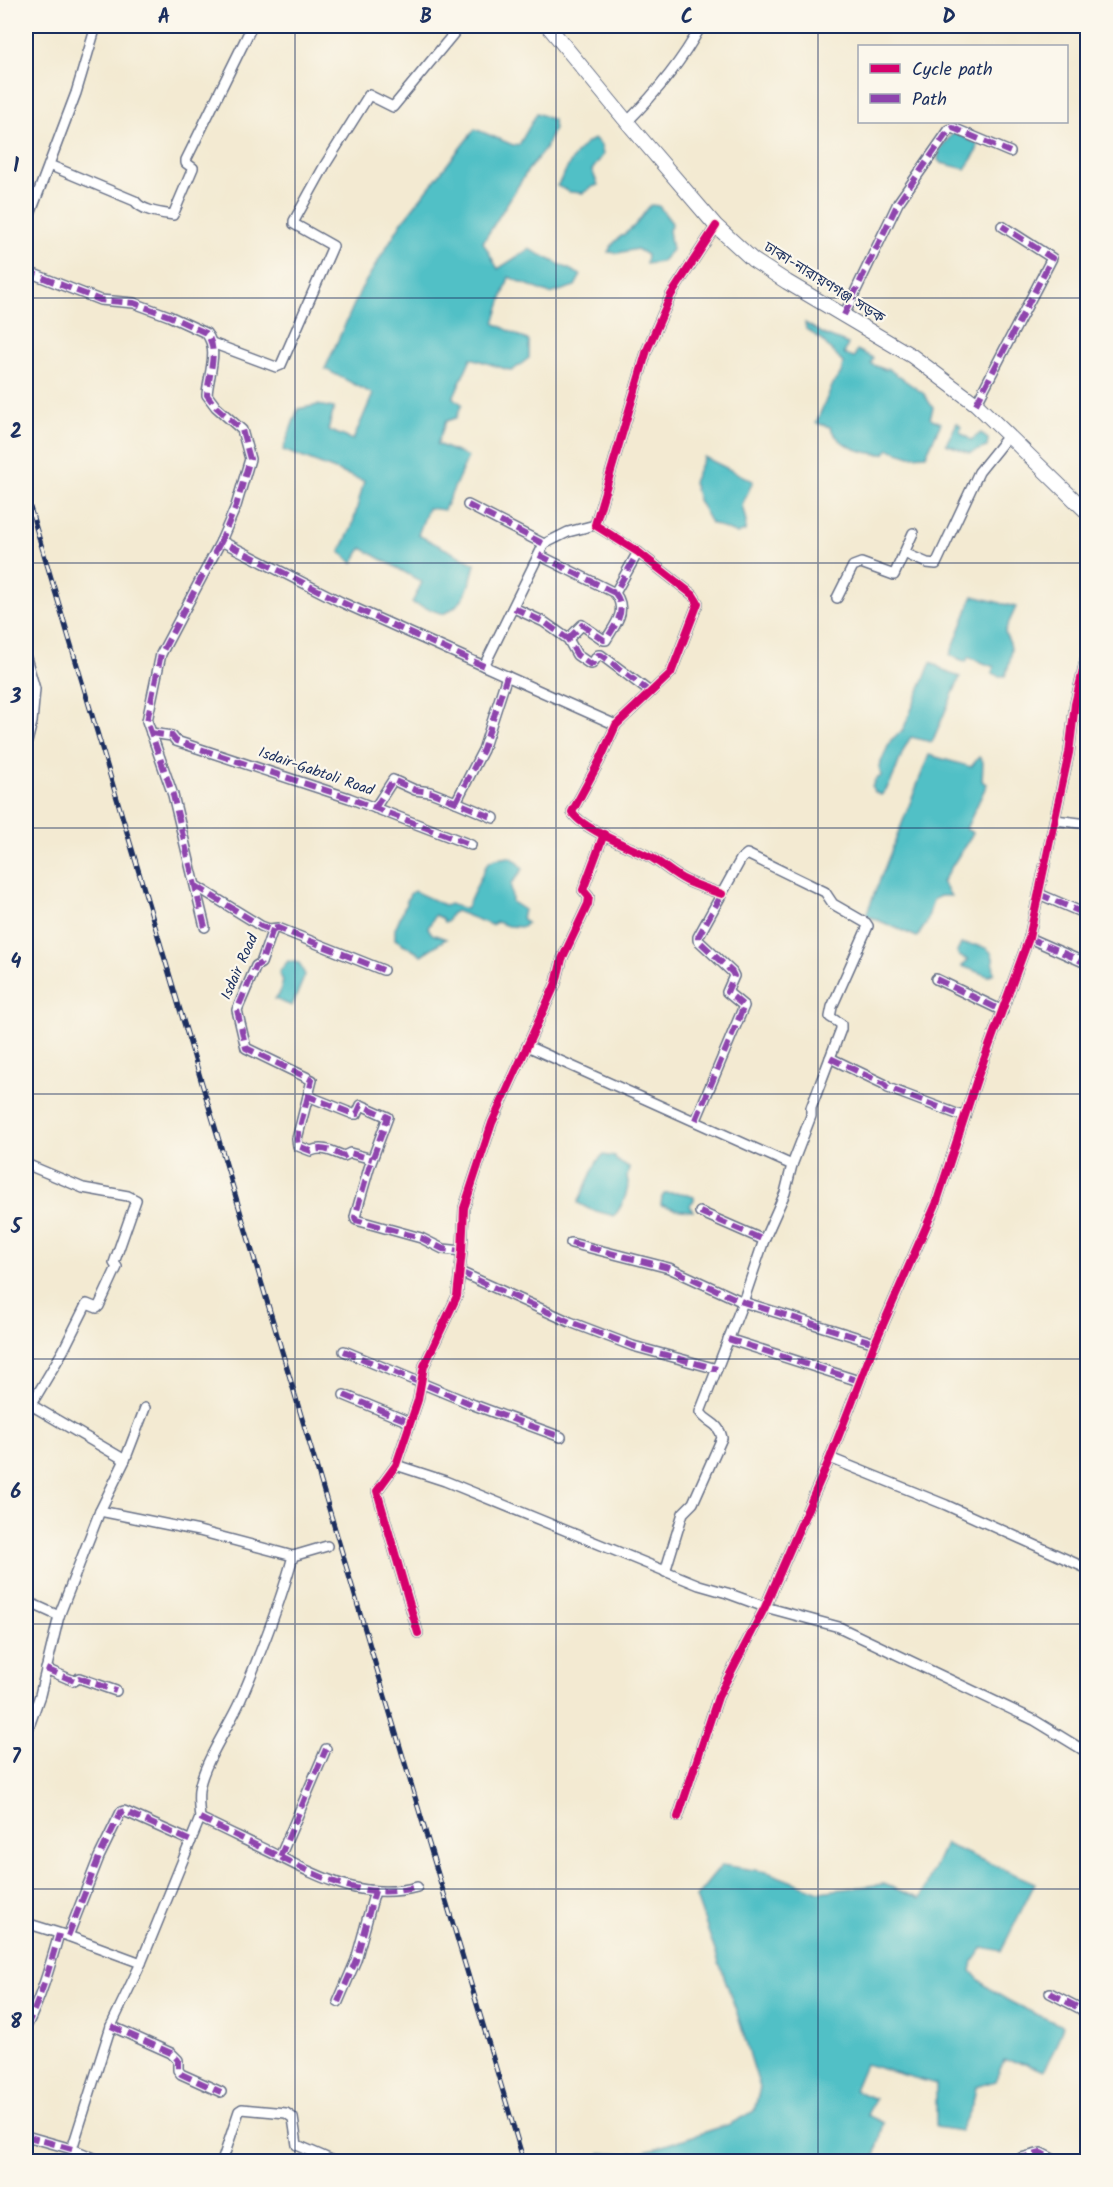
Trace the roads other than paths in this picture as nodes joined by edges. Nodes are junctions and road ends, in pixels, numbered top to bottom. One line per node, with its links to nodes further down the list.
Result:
1 (96, 26): 8 (street)
2 (252, 26): 8 (street)
3 (460, 26): 14 (street)
4 (548, 26): 6 (highway, ঢাকা-নারায়ণগঞ্জ সড়ক)
5 (700, 26): 6 (street)
6 (627, 122): 10 (highway, ঢাকা-নারায়ণগঞ্জ সড়ক)
7 (1010, 152): 13 (street)
8 (49, 165): 9 (street)
9 (26, 225)
10 (716, 226): 13 (highway, ঢাকা-নারায়ণগঞ্জ সড়ক); 19 (street)
11 (1002, 226): 15 (street)
12 (26, 271): 14 (street)
13 (844, 315): 15 (highway, ঢাকা-নারায়ণগঞ্জ সড়ক)
14 (212, 343): 21 (street)
15 (976, 404): 16 (highway, ঢাকা-নারায়ণগঞ্জ সড়ক)
16 (1008, 436): 18 (highway, ঢাকা-নারায়ণগঞ্জ সড়ক); 24 (street)
17 (468, 505): 22 (street)
18 (1088, 513)
19 (595, 525): 22 (street); 23 (street)
20 (913, 533): 24 (street)
21 (221, 541): 32 (street); 36 (street)
22 (544, 544): 25 (street)
23 (638, 552): 26 (street); 34 (street)
24 (904, 553): 27 (street)
25 (539, 555): 26 (street); 28 (street)
26 (615, 593): 29 (street)
27 (837, 598)
28 (514, 608): 29 (street); 32 (street)
29 (568, 639): 34 (street)
30 (1088, 649): 41 (street)
31 (26, 658): 37 (street)
32 (484, 666): 33 (street)
33 (507, 676): 35 (street); 38 (street)
34 (650, 692): 35 (street)
35 (616, 725): 43 (street)
36 (151, 733): 39 (street, Isdair-Gabtoli Road); 47 (street)
37 (26, 747)
38 (456, 802): 39 (street); 40 (street)
39 (375, 808): 44 (street, Isdair-Gabtoli Road)
40 (494, 818)
41 (1055, 820): 42 (street); 49 (street)
42 (1088, 824)
43 (604, 834): 48 (street); 58 (street)
44 (471, 845)
45 (26, 873): 46 (street)
46 (26, 881)
47 (196, 886): 51 (street); 52 (street)
48 (722, 894): 59 (street); 62 (street)
49 (1039, 894): 50 (street); 53 (street)
50 (1088, 915)
51 (205, 927)
52 (273, 929): 55 (street); 60 (street, Isdair Road)
53 (1029, 938): 54 (street); 57 (street)
54 (1088, 964)
55 (382, 970)
56 (936, 980): 57 (street)
57 (1003, 1011): 61 (street)
58 (527, 1046): 62 (street); 69 (street)
59 (830, 1058): 61 (street); 65 (street)
60 (308, 1096): 63 (street); 63 (street)
61 (965, 1117): 73 (street)
62 (696, 1120): 65 (street)
63 (372, 1159): 69 (street)
64 (26, 1164): 79 (street)
65 (792, 1165): 67 (street)
66 (700, 1212): 67 (street)
67 (764, 1240): 71 (street)
68 (571, 1244): 71 (street)
69 (462, 1251): 70 (street)
70 (460, 1272): 75 (street); 77 (street)
71 (743, 1302): 72 (street); 73 (street)
72 (728, 1339): 75 (street); 76 (street)
73 (875, 1343): 76 (street)
74 (344, 1351): 77 (street)
75 (717, 1370): 90 (street)
76 (859, 1381): 83 (street)
77 (420, 1382): 81 (street); 82 (street)
78 (345, 1395): 81 (street)
79 (28, 1403): 84 (street)
80 (145, 1408): 84 (street)
81 (410, 1422): 85 (street)
82 (561, 1437)
83 (830, 1458): 89 (street); 92 (street)
84 (125, 1460): 86 (street)
85 (396, 1465): 90 (street); 94 (street)
86 (100, 1511): 88 (street); 93 (street)
87 (327, 1546): 88 (street)
88 (293, 1556): 101 (street)
89 (1088, 1569)
90 (664, 1572): 92 (street)
91 (26, 1601): 93 (street)
92 (765, 1607): 99 (street); 100 (street)
93 (59, 1616): 95 (street)
94 (418, 1633)
95 (46, 1669): 96 (street); 97 (street)
96 (116, 1691)
97 (26, 1735)
98 (326, 1749): 103 (street)
99 (1088, 1753)
100 (678, 1816)
101 (200, 1818): 102 (street); 103 (street)
102 (191, 1841): 107 (street); 108 (street)
103 (280, 1857): 105 (street)
104 (417, 1887): 105 (street)
105 (375, 1891): 110 (street)
106 (26, 1923): 107 (street)
107 (63, 1935): 108 (street); 113 (street)
108 (141, 1963): 112 (street)
109 (1050, 1993): 111 (street)
110 (338, 2002)
111 (1088, 2017)
112 (111, 2026): 114 (street); 116 (street)
113 (26, 2027)
114 (221, 2092)
115 (26, 2136): 116 (street)
116 (72, 2149): 117 (street)
117 (104, 2162)
118 (222, 2162): 119 (street)
119 (336, 2162)
120 (1020, 2162): 121 (street)
121 (1059, 2162)

